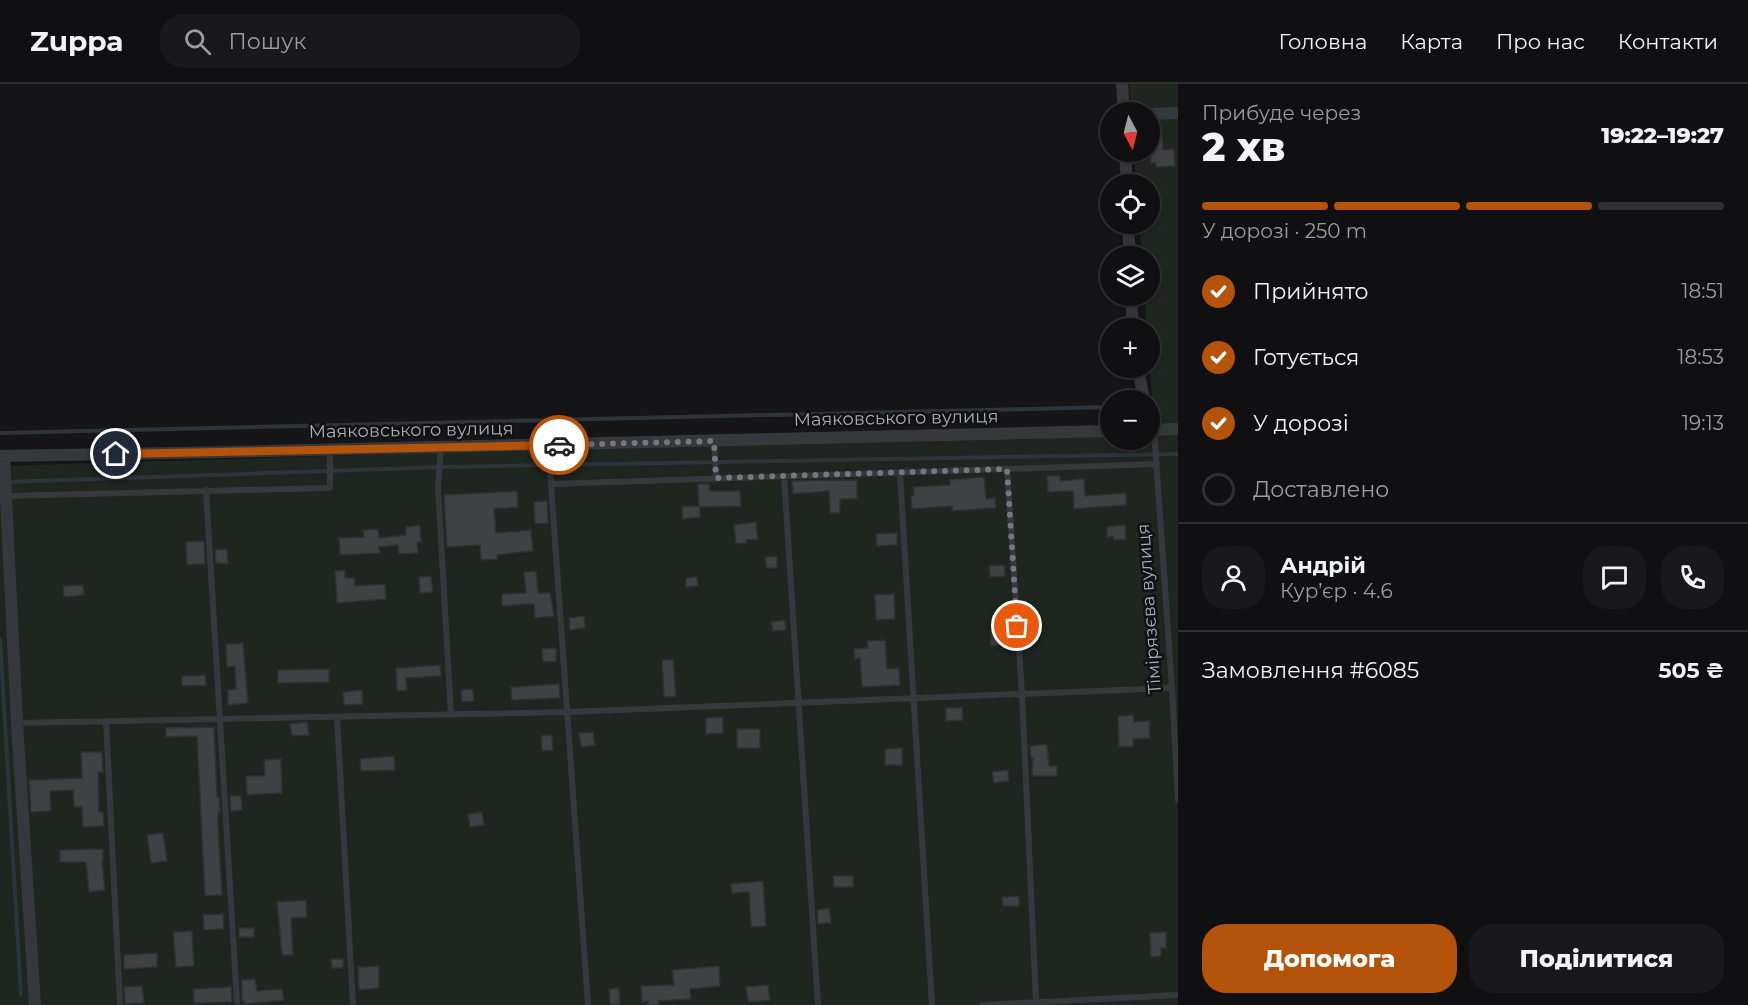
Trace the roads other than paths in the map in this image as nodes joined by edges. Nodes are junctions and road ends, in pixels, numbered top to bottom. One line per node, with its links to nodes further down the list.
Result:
1 (1122, 84): 2 (street)
2 (1123, 102)
3 (1178, 113): 4 (street)
4 (1160, 114)
5 (1178, 429): 6 (street)
6 (1160, 430)
7 (1100, 431): 8 (street, Маяковського вулиця)
8 (714, 441): 9 (street, Маяковського вулиця); 18 (lane)
9 (550, 445): 10 (street, Маяковського вулиця); 19 (lane)
10 (441, 447): 12 (street, Маяковського вулиця); 27 (lane)
11 (1155, 450): 14 (lane, Тімірязєва вулиця)
12 (330, 455): 13 (street, Маяковського вулиця); 20 (lane)
13 (2, 456): 21 (street)
14 (1157, 464): 15 (lane); 22 (lane, Тімірязєва вулиця)
15 (1007, 469): 16 (lane); 23 (lane)
16 (900, 472): 17 (lane); 24 (lane)
17 (784, 476): 18 (lane); 25 (lane)
18 (716, 478): 19 (lane)
19 (551, 484): 26 (lane)
20 (206, 490): 21 (lane); 29 (lane)
21 (5, 494): 31 (street)
22 (1172, 688): 23 (lane); 32 (lane, Тімірязєва вулиця)
23 (1022, 694): 24 (lane); 34 (lane)
24 (914, 698): 25 (lane); 41 (lane)
25 (798, 703): 26 (lane); 40 (lane)
26 (567, 712): 27 (lane); 39 (lane)
27 (451, 715): 28 (lane)
28 (337, 717): 29 (lane); 38 (lane)
29 (220, 719): 30 (lane); 35 (lane)
30 (106, 722): 31 (lane); 37 (lane)
31 (17, 723): 36 (street)
32 (1178, 800)
33 (1178, 995): 34 (lane)
34 (1036, 1001): 42 (lane)
35 (237, 1002)
36 (35, 1005)
37 (120, 1005)
38 (353, 1005)
39 (588, 1005)
40 (818, 1005)
41 (932, 1005)
42 (982, 1005)

